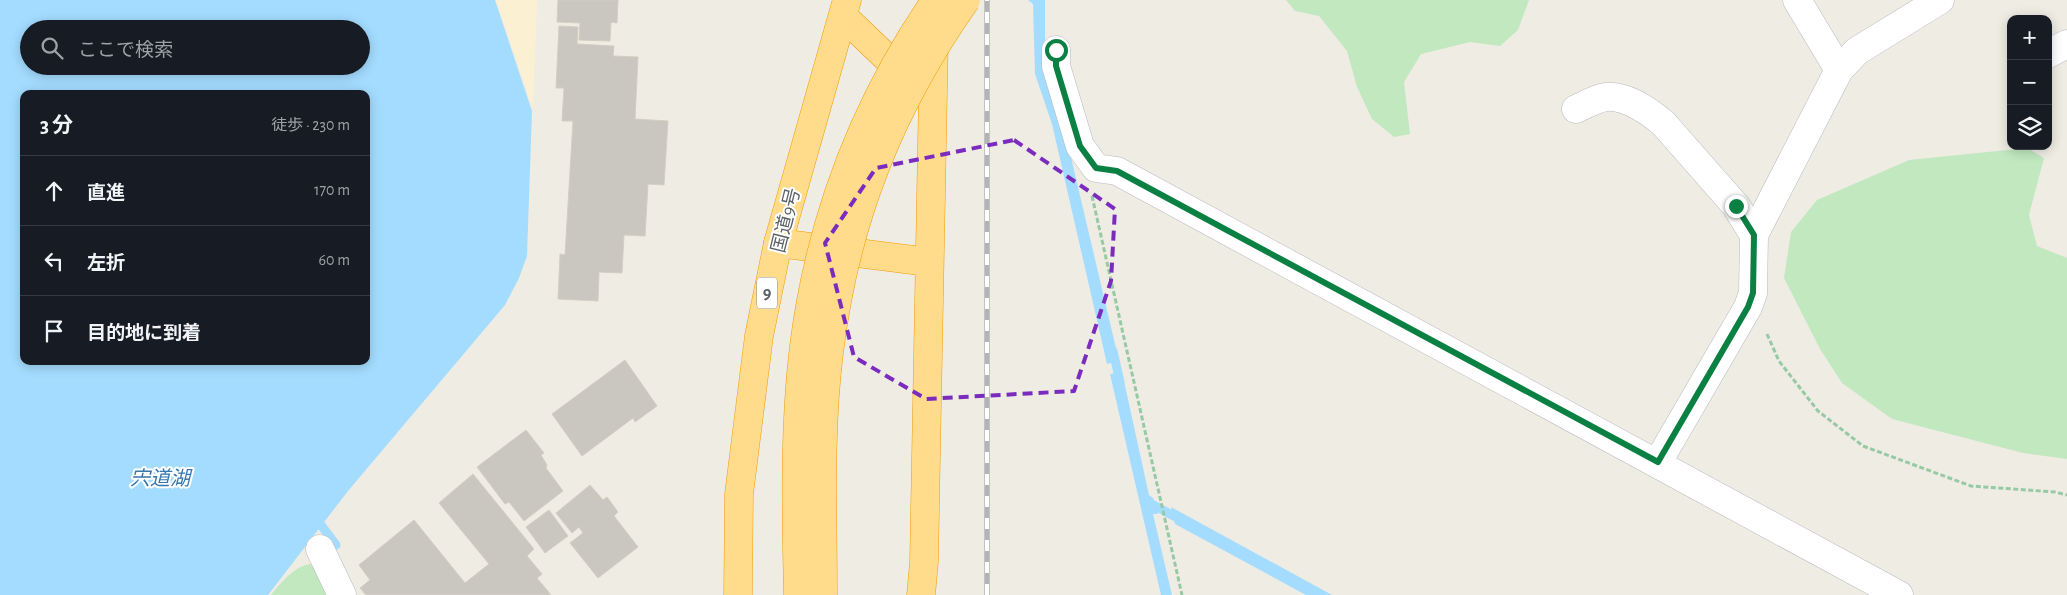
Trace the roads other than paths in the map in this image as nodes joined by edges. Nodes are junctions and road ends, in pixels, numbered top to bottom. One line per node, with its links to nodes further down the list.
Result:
1 (935, 0): 10 (highway); 19 (highway, bridge)
2 (966, 0): 20 (highway, bridge)
3 (1798, 0): 9 (street)
4 (1940, 0): 9 (street)
5 (845, 8): 10 (highway); 13 (highway, 国道9号 / 9)
6 (2067, 44): 8 (street)
7 (1056, 50): 15 (street)
8 (2052, 52)
9 (1840, 70): 12 (street)
10 (933, 102): 14 (highway)
11 (1576, 109): 12 (street)
12 (1754, 235): 15 (street)
13 (778, 243): 14 (highway); 18 (highway, 国道9号 / 9)
14 (929, 262): 21 (highway)
15 (1658, 462): 22 (street)
16 (320, 549): 17 (street)
17 (342, 595)
18 (738, 595)
19 (798, 595)
20 (823, 595)
21 (921, 595)
22 (1899, 595)

